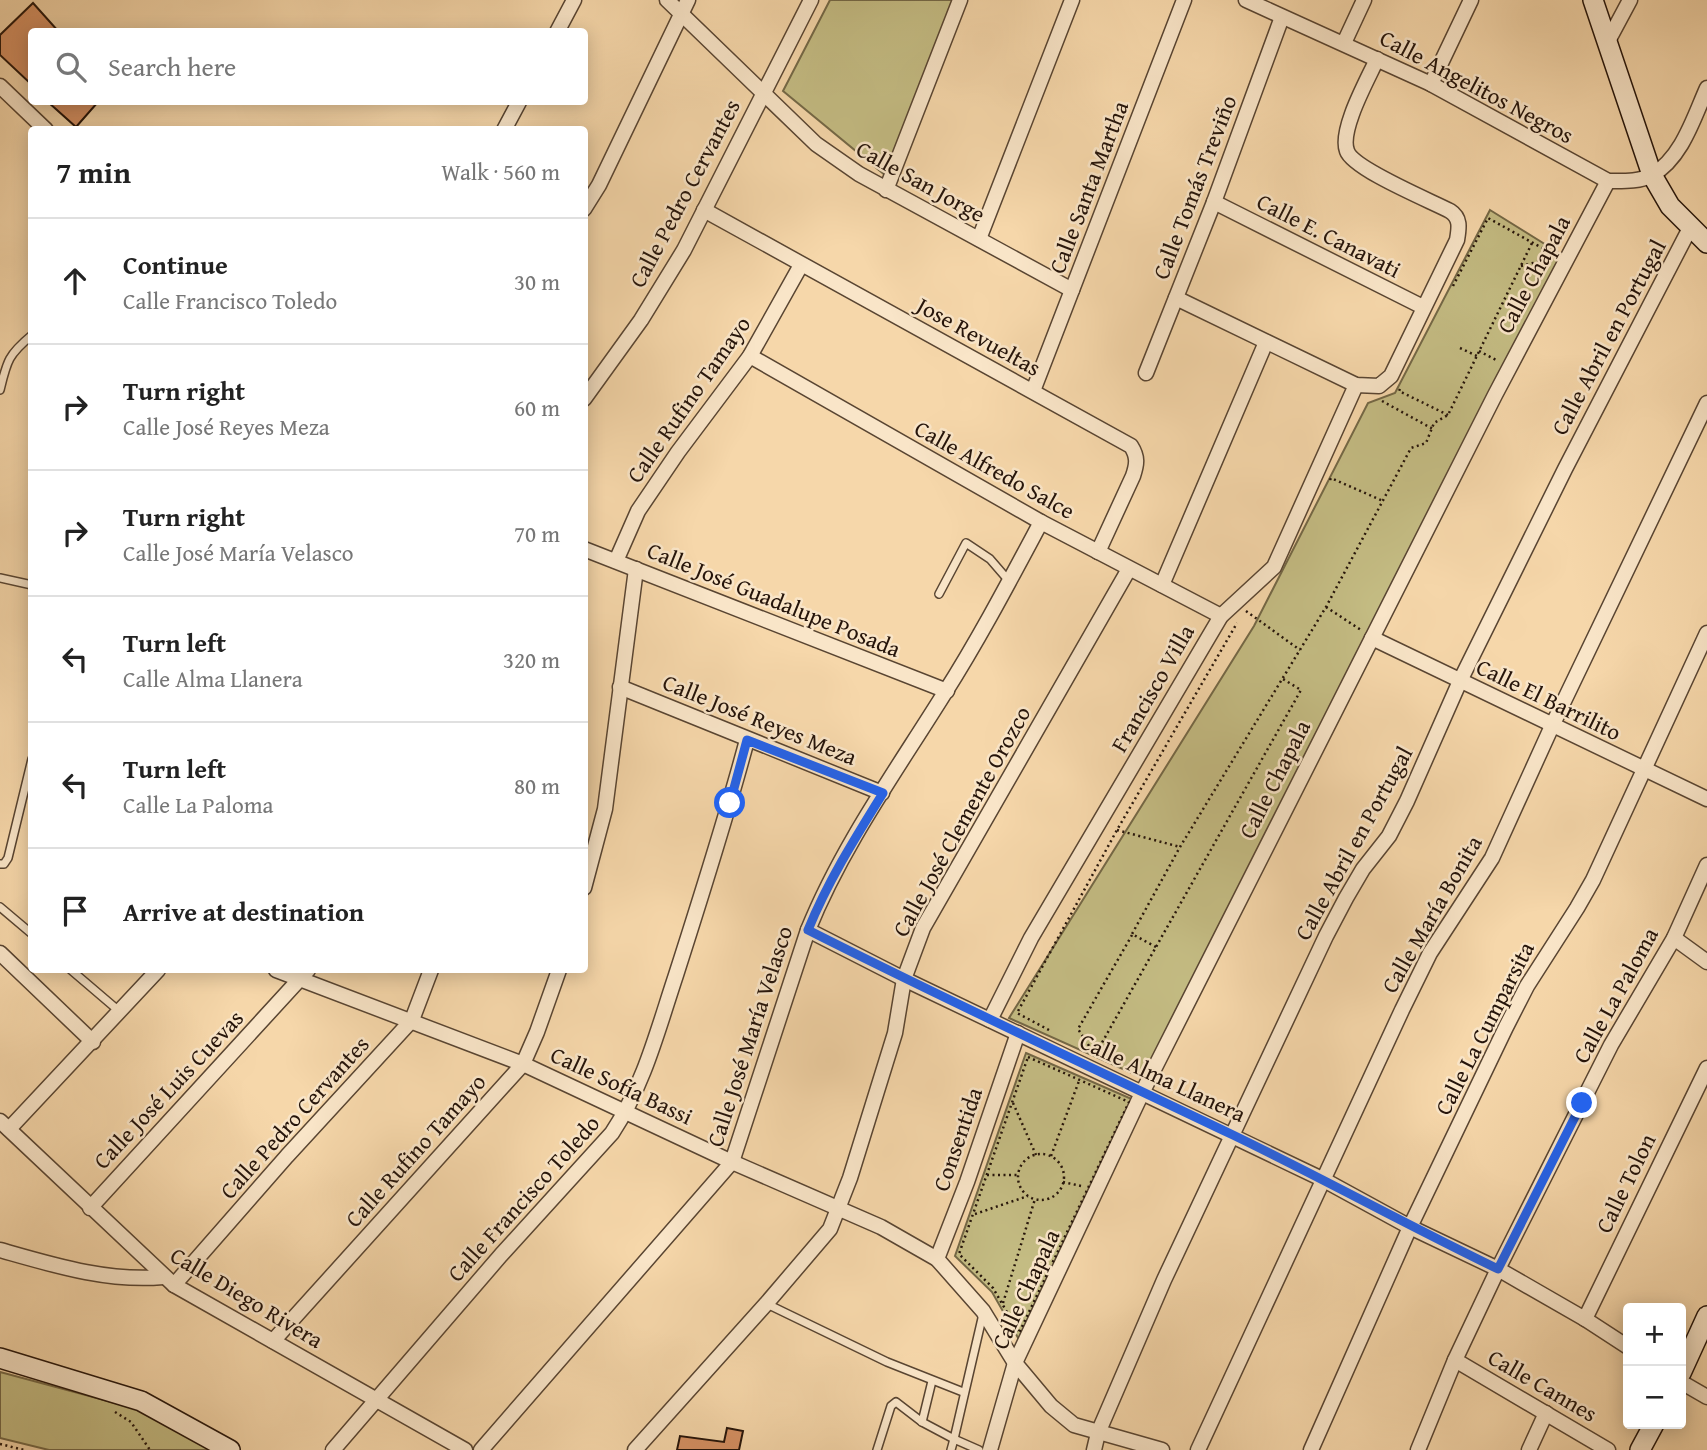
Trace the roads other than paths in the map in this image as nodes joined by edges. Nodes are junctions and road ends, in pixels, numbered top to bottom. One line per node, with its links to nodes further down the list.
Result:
1 (574, 0): 14 (street)
2 (667, 0): 12 (street, Calle San Jorge)
3 (811, 0): 21 (street, Calle Pedro Cervantes)
4 (960, 0): 27 (street)
5 (1072, 0): 32 (street)
6 (1184, 0): 35 (street, Calle Santa Martha)
7 (1247, 0): 13 (street, Calle Angelitos Negros)
8 (1364, 0): 15 (street)
9 (1471, 0): 18 (street)
10 (1593, 0): 16 (street)
11 (1630, 0): 16 (street)
12 (685, 7): 21 (street, Calle San Jorge); 29 (street)
13 (1282, 17): 15 (street, Calle Angelitos Negros); 28 (street, Calle Tomás Treviño)
14 (559, 28)
15 (1344, 43): 17 (street, Calle Angelitos Negros)
16 (1607, 43): 25 (street)
17 (1377, 59): 18 (street, Calle Angelitos Negros); 37 (street)
18 (1431, 84): 26 (street, Calle Angelitos Negros)
19 (0, 86): 23 (street)
20 (1707, 88): 25 (street)
21 (763, 92): 27 (street, Calle San Jorge); 30 (street, Calle Pedro Cervantes)
22 (517, 105): 24 (street)
23 (42, 126)
24 (506, 126)
25 (1651, 175): 26 (street); 31 (street)
26 (1608, 181): 61 (street, Calle Chapala)
27 (886, 190): 32 (street, Calle San Jorge)
28 (1214, 202): 36 (street, Calle Tomás Treviño); 37 (street, Calle E. Canavati)
29 (588, 203)
30 (704, 209): 34 (street, Jose Revueltas); 46 (street, Calle Pedro Cervantes)
31 (1690, 228): 33 (street); 62 (street, Calle Abril en Portugal)
32 (979, 239): 35 (street, Calle San Jorge)
33 (1707, 243)
34 (801, 265): 40 (street, Calle Rufino Tamayo); 45 (street, Jose Revueltas)
35 (1072, 290): 45 (street, Calle Santa Martha)
36 (1177, 298): 39 (street); 42 (street, Calle Tomás Treviño)
37 (1423, 307): 43 (street)
38 (28, 339): 41 (lane)
39 (1266, 342): 43 (street); 57 (street)
40 (750, 356): 48 (street, Calle Alfredo Salce); 51 (street, Calle Rufino Tamayo)
41 (4, 359): 44 (lane)
42 (1146, 373)
43 (1356, 384): 59 (street, Francisco Villa)
44 (0, 390)
45 (1032, 391): 50 (street, Jose Revueltas)
46 (588, 393)
47 (1707, 403): 65 (street, Calle María Bonita)
48 (1041, 522): 50 (street, Calle Alfredo Salce); 55 (street, Calle José María Velasco)
49 (588, 550): 51 (street, Calle José Guadalupe Posada)
50 (1098, 552): 53 (street, Calle Alfredo Salce)
51 (616, 561): 52 (street, Calle José Guadalupe Posada)
52 (636, 569): 63 (street); 64 (street, Calle José Guadalupe Posada)
53 (1129, 569): 57 (street, Calle Alfredo Salce); 85 (street, Calle José Clemente Orozco)
54 (0, 578): 56 (lane)
55 (1009, 582): 58 (lane); 64 (street, Calle José María Velasco)
56 (28, 584)
57 (1162, 586): 59 (street, Calle Alfredo Salce)
58 (939, 594)
59 (1220, 616): 88 (street, Francisco Villa)
60 (1707, 633): 67 (street, Calle La Cumparsita)
61 (1369, 636): 62 (street, Calle El Barrilito); 93 (street, Calle Chapala)
62 (1460, 681): 65 (street, Calle El Barrilito); 96 (street, Calle Abril en Portugal)
63 (620, 687): 66 (street, Calle José Reyes Meza); 73 (street)
64 (947, 691): 69 (street, Calle José María Velasco)
65 (1552, 726): 67 (street, Calle El Barrilito); 98 (street, Calle María Bonita)
66 (747, 740): 69 (street, Calle José Reyes Meza); 94 (street, Calle Francisco Toledo)
67 (1642, 769): 70 (street, Calle El Barrilito); 101 (street, Calle La Cumparsita)
68 (28, 776): 71 (lane)
69 (883, 793): 75 (street, Calle José María Velasco)
70 (1707, 799)
71 (0, 864)
72 (1707, 865): 77 (street, Calle La Paloma)
73 (588, 874)
74 (0, 907): 76 (lane)
75 (808, 930): 85 (street, Calle Alma Llanera); 97 (street, Calle José María Velasco)
76 (28, 931)
77 (1674, 938): 79 (street); 104 (street, Calle La Paloma)
78 (0, 953): 90 (street)
79 (1707, 962)
80 (74, 973): 86 (lane)
81 (155, 973): 86 (street)
82 (430, 973): 87 (street, Calle Pedro Cervantes)
83 (558, 973): 91 (street, Calle Rufino Tamayo)
84 (304, 974): 87 (street, Calle Sofía Bassi); 99 (street, Calle José Luis Cuevas)
85 (904, 979): 88 (street, Calle Alma Llanera); 100 (street, Calle José Clemente Orozco)
86 (120, 1012): 90 (street)
87 (412, 1020): 91 (street, Calle Sofía Bassi); 105 (street, Calle Pedro Cervantes)
88 (990, 1020): 89 (street, Calle Alma Llanera)
89 (1018, 1033): 93 (street, Calle Alma Llanera); 103 (street, Consentida)
90 (93, 1042): 95 (street)
91 (523, 1064): 94 (street, Calle Sofía Bassi); 110 (street, Calle Rufino Tamayo)
92 (1707, 1068): 109 (street, Calle Tolon)
93 (1142, 1093): 96 (street, Calle Alma Llanera); 114 (street, Calle Chapala)
94 (626, 1113): 97 (street, Calle Sofía Bassi); 120 (street, Calle Francisco Toledo)
95 (5, 1125): 99 (street, Calle Diego Rivera)
96 (1233, 1135): 98 (street, Calle Alma Llanera); 124 (street, Calle Abril en Portugal)
97 (732, 1162): 100 (street, Calle Sofía Bassi); 129 (street, Calle José María Velasco)
98 (1324, 1180): 101 (street, Calle Alma Llanera); 137 (street, Calle María Bonita)
99 (90, 1208): 105 (street, Calle Diego Rivera)
100 (839, 1209): 103 (street, Calle Sofía Bassi); 106 (street, Calle José Clemente Orozco)
101 (1410, 1227): 104 (street, Calle Alma Llanera); 138 (street, Calle La Cumparsita)
102 (0, 1250): 105 (street)
103 (937, 1259): 107 (street, Calle Sofía Bassi)
104 (1498, 1269): 109 (street, Calle Alma Llanera); 113 (street, Calle La Paloma)
105 (169, 1281): 110 (street, Calle Diego Rivera)
106 (766, 1304): 116 (lane); 130 (street, Calle José Clemente Orozco)
107 (983, 1311): 114 (street, Calle Sofía Bassi); 118 (lane)
108 (1707, 1316): 115 (street)
109 (1585, 1318): 111 (street, Calle Alma Llanera)
110 (273, 1341): 120 (street, Calle Diego Rivera)
111 (1623, 1344)
112 (0, 1358): 126 (street)
113 (1455, 1360): 121 (street, Calle Cannes); 139 (street, Calle La Paloma)
114 (1015, 1363): 124 (street, Calle Sofía Bassi); 134 (street, Calle Chapala)
115 (1684, 1366)
116 (932, 1381): 118 (lane); 122 (lane)
117 (1686, 1385): 119 (street)
118 (963, 1392): 125 (lane)
119 (1707, 1397)
120 (375, 1401): 127 (street, Calle Francisco Toledo); 128 (street, Calle Diego Rivera)
121 (1546, 1413): 140 (street); 141 (street, Calle Cannes)
122 (922, 1422): 125 (lane); 131 (lane)
123 (1651, 1429): 142 (street)
124 (1098, 1433): 135 (street, Calle Abril en Portugal); 136 (street, Calle Sofía Bassi)
125 (954, 1439): 132 (lane); 133 (lane)
126 (230, 1450)
127 (333, 1450)
128 (465, 1450)
129 (481, 1450)
130 (635, 1450)
131 (877, 1450)
132 (951, 1450)
133 (979, 1450)
134 (990, 1450)
135 (1094, 1450)
136 (1162, 1450)
137 (1198, 1450)
138 (1311, 1450)
139 (1418, 1450)
140 (1529, 1450)
141 (1608, 1450)
142 (1640, 1450)

